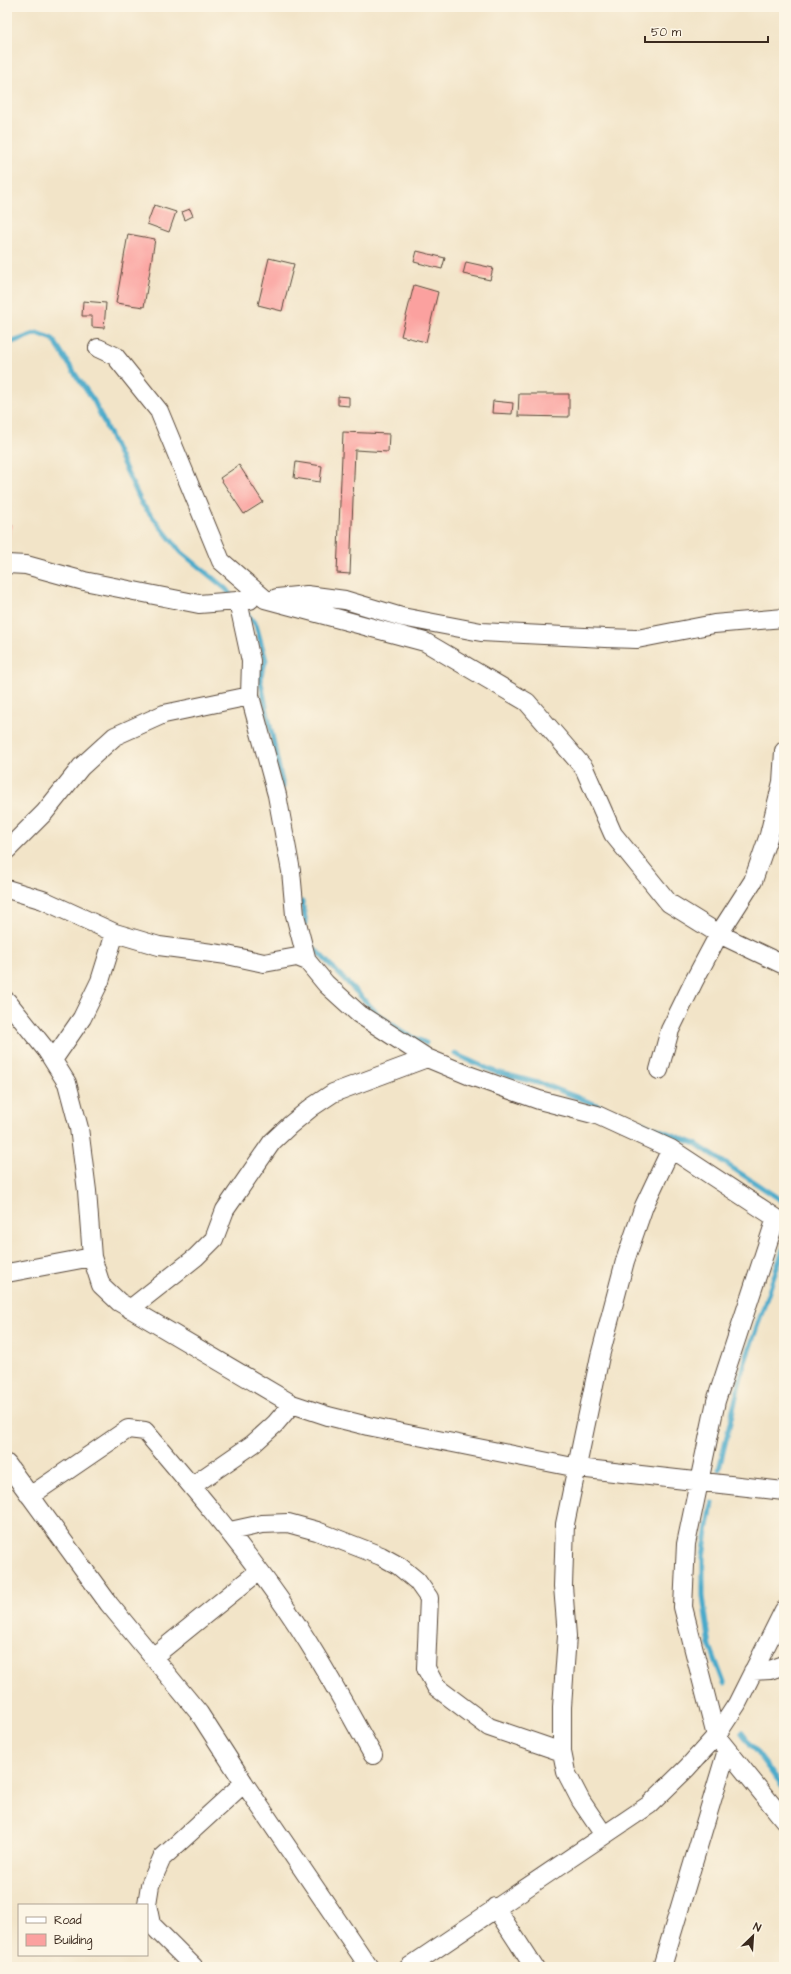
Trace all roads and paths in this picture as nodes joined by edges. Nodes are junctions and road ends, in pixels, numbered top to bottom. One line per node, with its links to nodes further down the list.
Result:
1 (98, 348): 3 (street)
2 (7, 564): 4 (street)
3 (265, 599): 4 (street); 5 (street); 11 (street)
4 (238, 601): 6 (street)
5 (784, 618)
6 (250, 696): 8 (street); 12 (street)
7 (784, 751): 11 (street)
8 (7, 850)
9 (7, 889): 10 (street)
10 (115, 933): 12 (street); 16 (street)
11 (719, 934): 13 (street); 17 (street)
12 (308, 961): 15 (street)
13 (784, 965)
14 (7, 1001): 16 (street)
15 (427, 1058): 18 (street); 21 (street)
16 (53, 1060): 19 (street)
17 (659, 1070)
18 (671, 1149): 24 (street); 25 (street)
19 (92, 1257): 20 (street); 21 (street)
20 (7, 1273)
21 (130, 1309): 22 (street)
22 (292, 1404): 24 (street); 26 (street)
23 (7, 1464): 28 (street)
24 (578, 1468): 25 (street); 36 (street)
25 (699, 1481): 27 (street); 34 (street)
26 (192, 1486): 28 (street); 29 (street)
27 (784, 1491)
28 (30, 1496): 32 (street)
29 (230, 1531): 30 (street); 36 (street)
30 (259, 1571): 32 (street); 37 (street)
31 (784, 1610): 33 (street)
32 (153, 1657): 38 (street)
33 (773, 1671): 34 (street)
34 (716, 1736): 35 (street); 40 (street)
35 (727, 1750): 39 (street); 48 (street)
36 (562, 1752): 40 (street)
37 (373, 1756)
38 (244, 1783): 41 (street); 45 (street)
39 (784, 1820)
40 (604, 1835): 42 (street)
41 (147, 1904)
42 (495, 1907): 46 (street); 47 (street)
43 (148, 1909): 44 (street)
44 (194, 1967)
45 (369, 1967)
46 (409, 1967)
47 (534, 1967)
48 (662, 1967)

